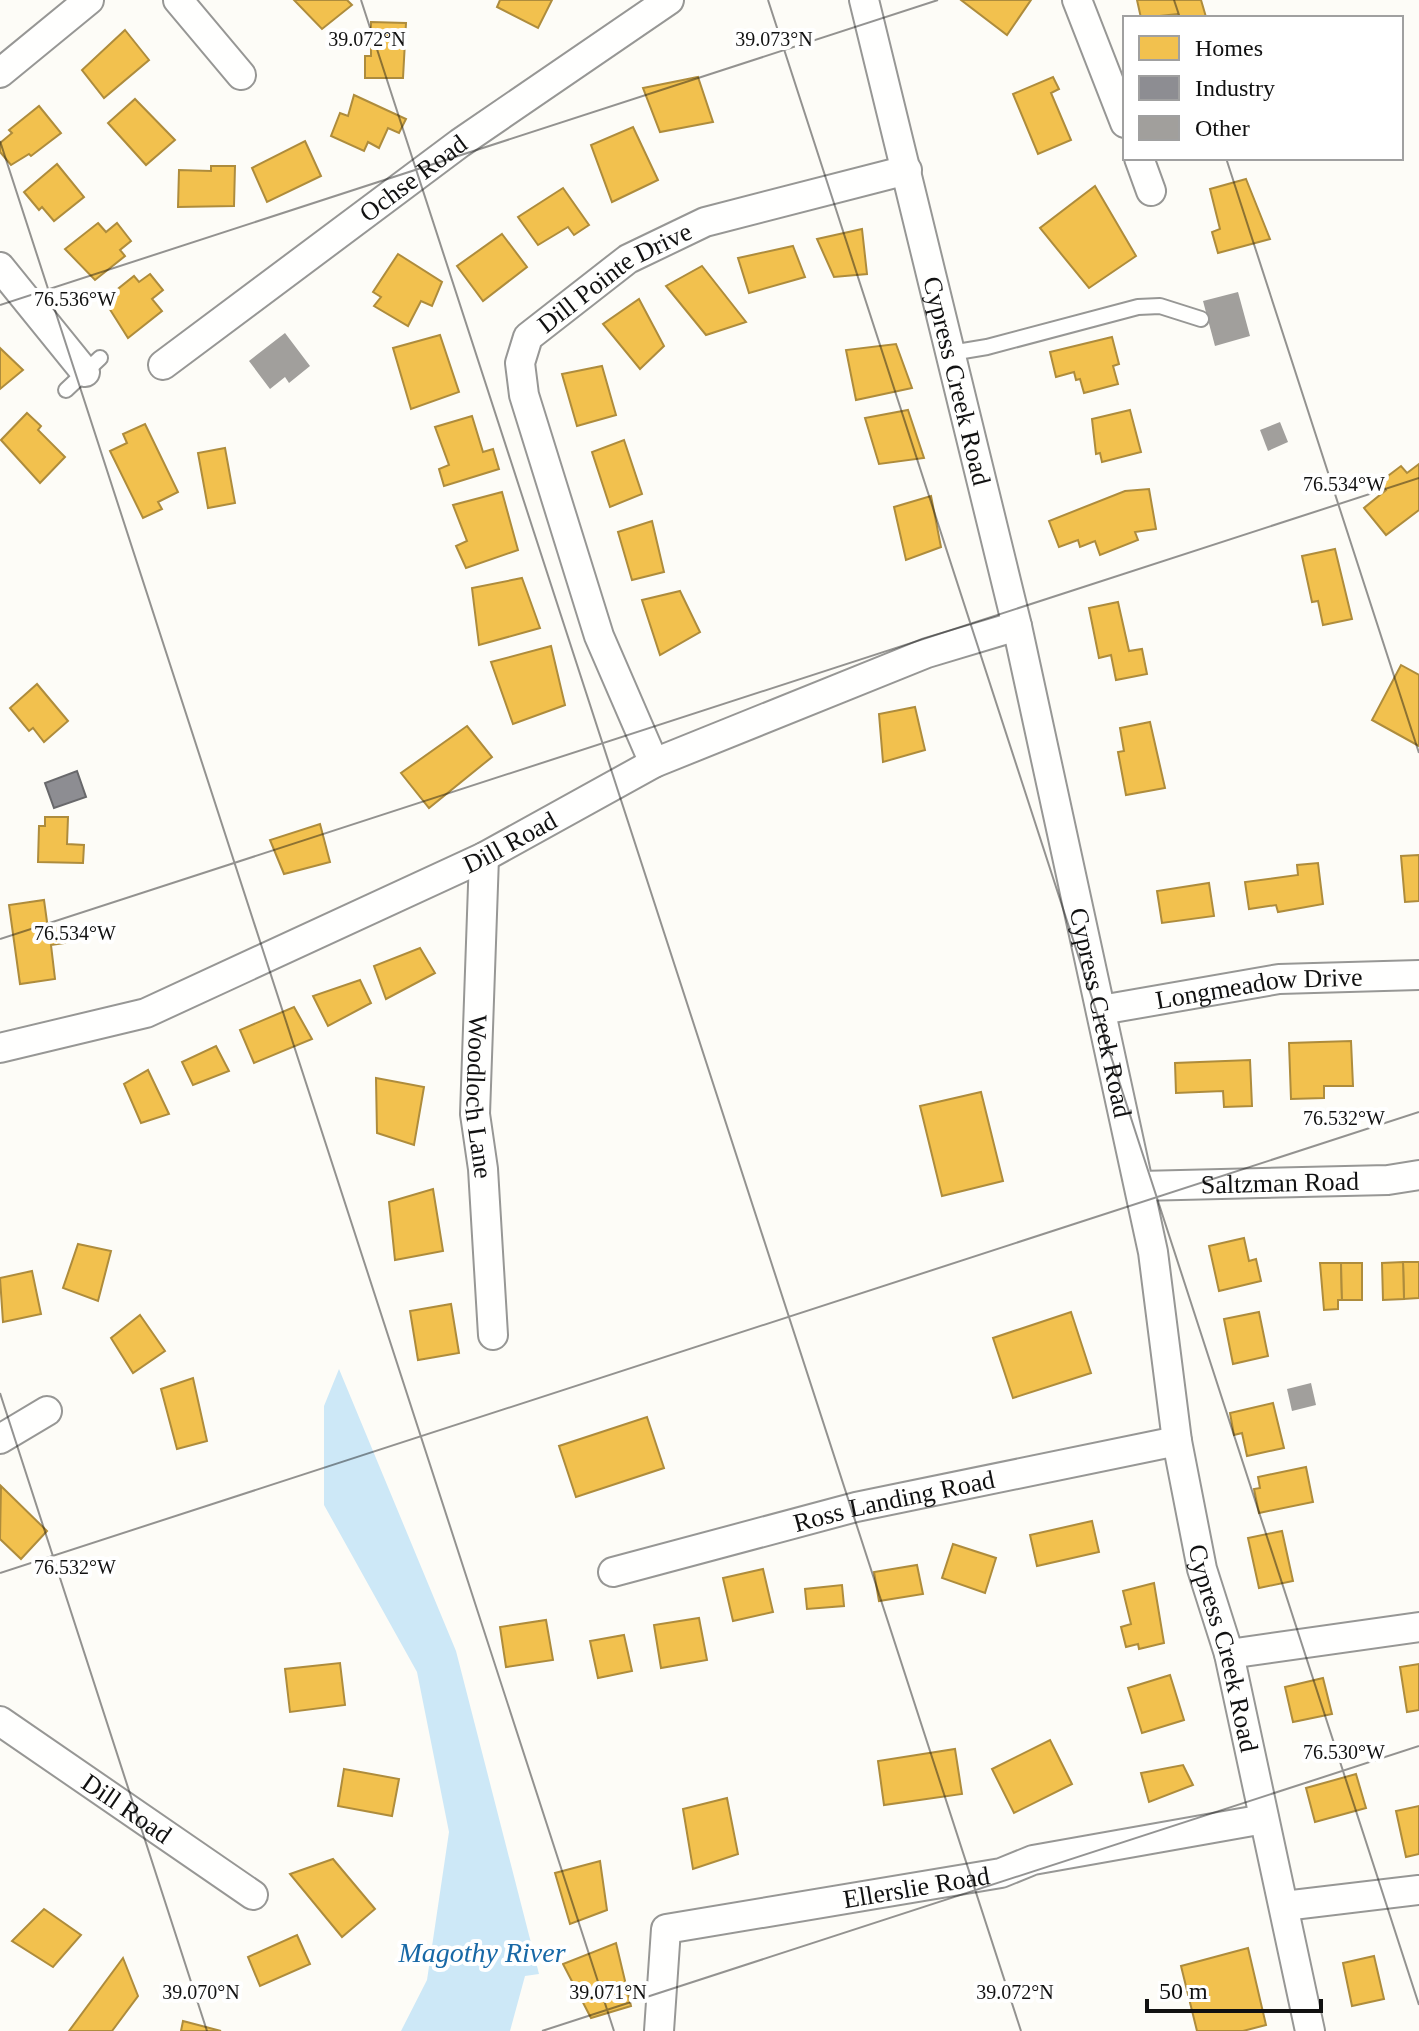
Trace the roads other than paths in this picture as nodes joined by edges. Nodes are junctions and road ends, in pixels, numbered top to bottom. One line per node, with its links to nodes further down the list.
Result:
1 (89, 0): 6 (street)
2 (178, 0): 7 (street)
3 (669, 0): 15 (street, Ochse Road)
4 (864, 0): 10 (street, Cypress Creek Road)
5 (1077, 0): 8 (street)
6 (0, 73)
7 (241, 75)
8 (1123, 118)
9 (1140, 160): 11 (street)
10 (907, 170): 14 (street, Cypress Creek Road); 18 (street, Dill Pointe Drive)
11 (1151, 191)
12 (0, 267): 16 (street)
13 (1201, 319): 14 (lane)
14 (951, 353): 17 (street, Cypress Creek Road)
15 (163, 365)
16 (84, 373)
17 (1017, 626): 18 (street, Dill Road); 21 (street, Cypress Creek Road)
18 (654, 763): 19 (street, Dill Road)
19 (484, 857): 22 (street, Dill Road); 25 (street, Woodloch Lane)
20 (1419, 975): 21 (street, Longmeadow Drive)
21 (1101, 1010): 24 (street, Cypress Creek Road)
22 (0, 1048)
23 (1419, 1175): 24 (street, Saltzman Road)
24 (1140, 1186): 28 (street, Cypress Creek Road)
25 (493, 1335)
26 (47, 1411): 27 (street)
27 (0, 1439)
28 (1177, 1441): 29 (street, Ross Landing Road); 31 (street, Cypress Creek Road)
29 (613, 1572)
30 (1419, 1627): 31 (street)
31 (1229, 1654): 33 (street, Cypress Creek Road)
32 (0, 1721): 35 (street, Dill Road)
33 (1264, 1819): 36 (street, Cypress Creek Road); 37 (street, Ellerslie Road)
34 (1419, 1890): 36 (street)
35 (253, 1895)
36 (1284, 1906): 38 (street, Cypress Creek Road)
37 (659, 2031)
38 (1310, 2031)

